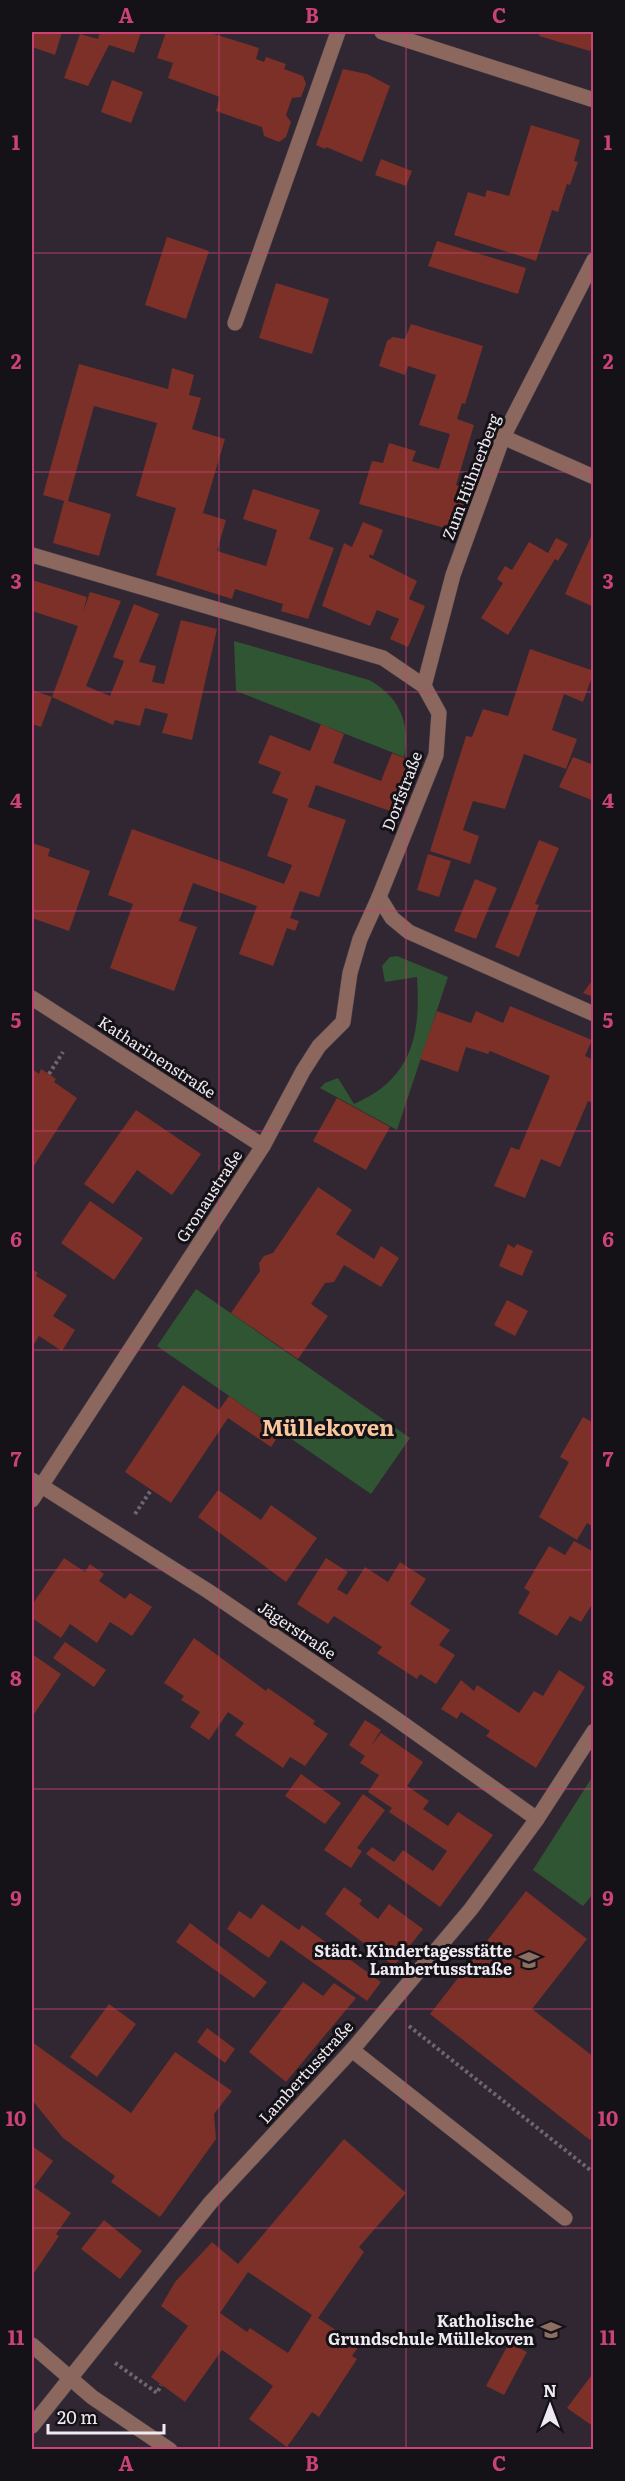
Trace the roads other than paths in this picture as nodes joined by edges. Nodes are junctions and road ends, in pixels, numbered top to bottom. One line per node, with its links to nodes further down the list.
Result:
1 (338, 32): 5 (street)
2 (382, 32): 3 (street)
3 (594, 100)
4 (594, 260): 6 (street, Zum Hühnerberg)
5 (235, 323)
6 (503, 437): 7 (street); 9 (street, Zum Hühnerberg)
7 (594, 477)
8 (32, 555): 9 (street, Dorfstraße)
9 (424, 686): 10 (street, Dorfstraße)
10 (379, 897): 12 (street); 13 (street, Gronaustraße)
11 (32, 998): 13 (street, Katharinenstraße)
12 (594, 1014)
13 (263, 1146): 14 (street, Gronaustraße)
14 (36, 1483): 15 (street, Gronaustraße); 17 (street, Jägerstraße)
15 (32, 1500)
16 (594, 1731): 17 (street, Lambertusstraße)
17 (537, 1819): 18 (street, Lambertusstraße)
18 (352, 2050): 19 (street); 21 (street, Lambertusstraße)
19 (565, 2218)
20 (32, 2345): 21 (street)
21 (72, 2378): 22 (street, Lambertusstraße); 23 (street)
22 (32, 2426)
23 (170, 2450)

